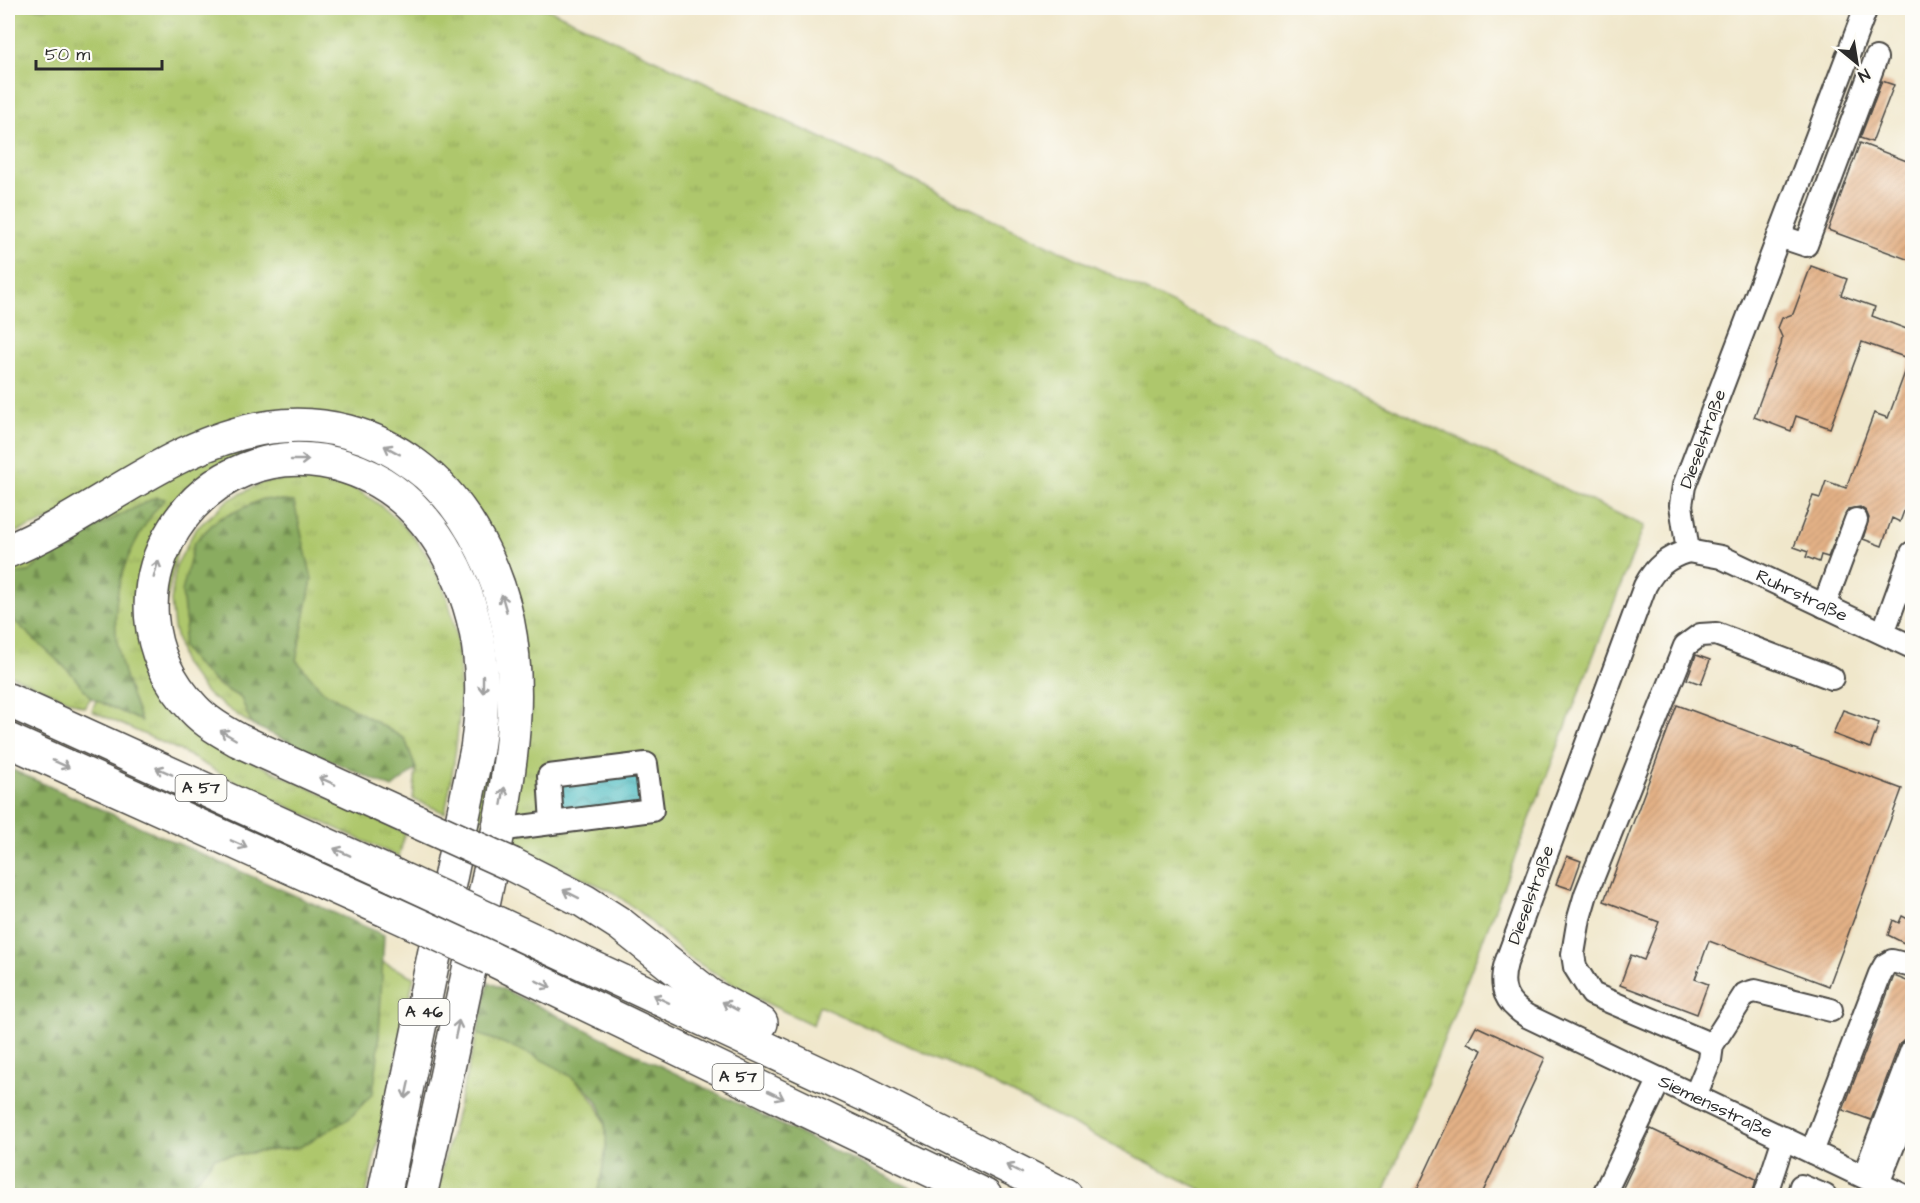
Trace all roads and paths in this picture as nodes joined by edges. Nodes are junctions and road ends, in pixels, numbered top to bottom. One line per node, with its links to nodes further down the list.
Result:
1 (1866, 8): 3 (street, Dieselstraße)
2 (1876, 58): 3 (street)
3 (1779, 236): 6 (street, Dieselstraße)
4 (1856, 520): 8 (street)
5 (8, 551): 15 (highway, one-way to 5)
6 (1689, 551): 8 (street, Ruhrstraße); 18 (street, Dieselstraße)
7 (1912, 553): 9 (street)
8 (1824, 606): 9 (street, Ruhrstraße)
9 (1883, 633): 10 (street, Ruhrstraße)
10 (1912, 647)
11 (1832, 678): 19 (street)
12 (8, 700): 22 (highway, A 57, one-way to 12, bridge)
13 (8, 740): 30 (highway, A 57, one-way to 30, bridge)
14 (552, 823): 14 (street); 15 (street)
15 (498, 830): 29 (highway, one-way to 15)
16 (1912, 966): 26 (street)
17 (1831, 1010): 19 (street)
18 (1527, 1016): 21 (street, Siemensstraße)
19 (1712, 1045): 23 (street)
20 (1912, 1050): 27 (street)
21 (1660, 1079): 23 (street, Siemensstraße); 32 (street)
22 (866, 1095): 28 (highway, A 46, one-way to 28, bridge); 31 (highway, A 57, one-way to 22)
23 (1695, 1096): 25 (street, Siemensstraße)
24 (1912, 1098): 27 (street)
25 (1784, 1138): 26 (street, Siemensstraße); 33 (street)
26 (1812, 1152): 27 (street, Siemensstraße)
27 (1872, 1185): 36 (street, Siemensstraße)
28 (384, 1196)
29 (420, 1196)
30 (985, 1196)
31 (1066, 1196)
32 (1603, 1196)
33 (1765, 1196)
34 (1798, 1196): 35 (street)
35 (1825, 1196)
36 (1904, 1196)

